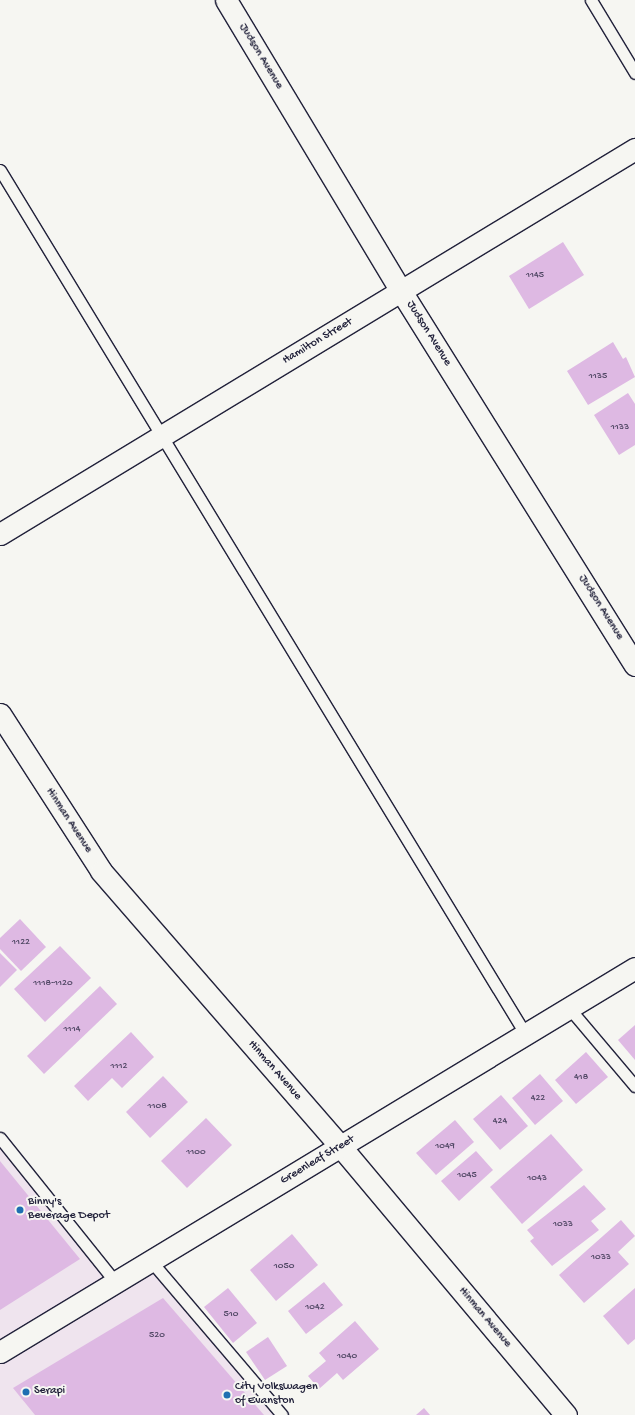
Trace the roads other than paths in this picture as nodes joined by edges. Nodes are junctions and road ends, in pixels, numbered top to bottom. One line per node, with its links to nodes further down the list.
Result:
1 (226, 0): 6 (street, Judson Avenue)
2 (591, 0): 3 (lane)
3 (635, 73)
4 (635, 149): 6 (street, Hamilton Street)
5 (0, 170): 7 (lane)
6 (401, 291): 7 (street, Hamilton Street); 9 (street, Judson Avenue)
7 (163, 435): 8 (street, Hamilton Street); 13 (lane)
8 (0, 534)
9 (635, 665)
10 (0, 714): 16 (street, Hinman Avenue)
11 (635, 968): 12 (street, Greenleaf Street)
12 (569, 1008): 13 (street, Greenleaf Street); 14 (lane)
13 (526, 1035): 16 (street, Greenleaf Street)
14 (635, 1086)
15 (0, 1138): 18 (lane)
16 (341, 1147): 17 (street, Greenleaf Street); 21 (street, Hinman Avenue)
17 (151, 1262): 18 (street, Greenleaf Street); 20 (lane)
18 (116, 1283): 19 (street, Greenleaf Street)
19 (0, 1352)
20 (282, 1415)
21 (566, 1415)

